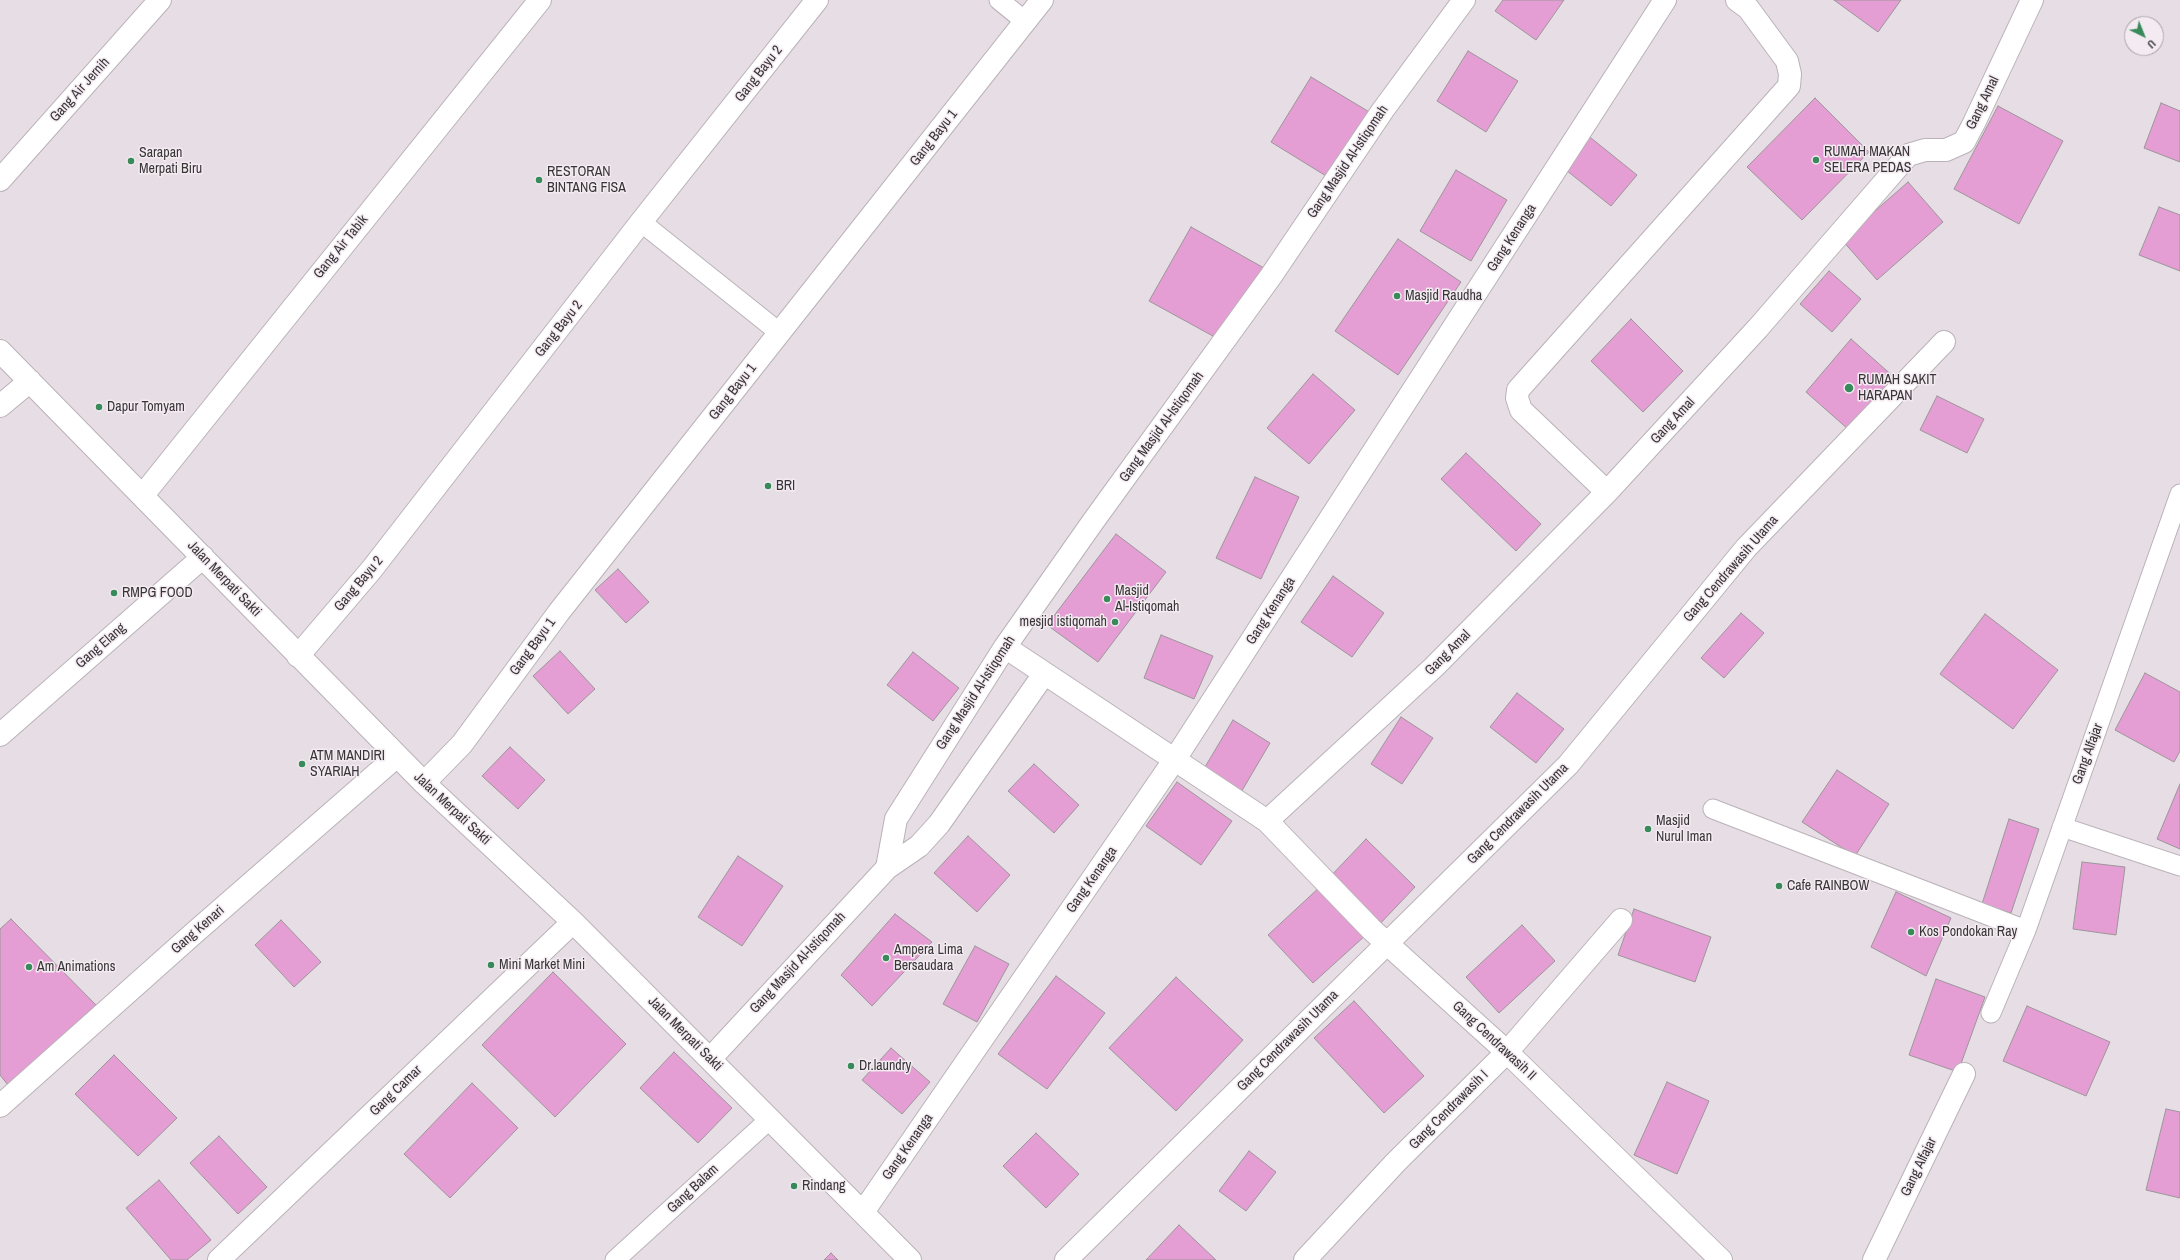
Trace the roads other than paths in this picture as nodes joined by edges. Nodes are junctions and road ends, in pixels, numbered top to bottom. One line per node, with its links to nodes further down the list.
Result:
1 (160, 0): 11 (street, Gang Air Jernih)
2 (540, 0): 20 (street, Gang Air Tabik)
3 (817, 0): 12 (street, Gang Bayu 2)
4 (999, 0): 10 (lane)
5 (1042, 0): 10 (street, Gang Bayu 1)
6 (1464, 0): 22 (street, Gang Masjid Al-Istiqomah)
7 (1665, 0): 27 (street, Gang Kenanga)
8 (2032, 0): 18 (street, Gang Amal)
9 (1746, 3): 18 (street)
10 (1026, 22): 13 (street, Gang Bayu 1)
11 (0, 180)
12 (641, 222): 13 (lane); 23 (street, Gang Bayu 2)
13 (780, 332): 28 (street, Gang Bayu 1)
14 (1944, 342): 37 (street, Gang Cendrawasih Utama)
15 (0, 351): 16 (street, Jalan Merpati Sakti)
16 (30, 381): 17 (street); 20 (street, Jalan Merpati Sakti)
17 (0, 406)
18 (1607, 492): 30 (street, Gang Amal)
19 (2180, 494): 31 (lane, Gang Alfajar)
20 (143, 495): 21 (street, Jalan Merpati Sakti)
21 (203, 557): 23 (street, Jalan Merpati Sakti); 25 (street, Gang Elang)
22 (1005, 647): 24 (street, Gang Cendrawasih II); 33 (street, Gang Masjid Al-Istiqomah)
23 (298, 656): 26 (street, Jalan Merpati Sakti)
24 (1044, 674): 27 (street, Gang Cendrawasih II); 33 (street, Gang Masjid Al-Istiqomah)
25 (0, 734)
26 (397, 756): 28 (street, Jalan Merpati Sakti); 42 (street, Gang Kenari)
27 (1175, 759): 30 (street, Gang Cendrawasih II); 44 (street, Gang Kenanga)
28 (424, 784): 35 (street, Jalan Merpati Sakti)
29 (1713, 809): 36 (lane)
30 (1268, 821): 37 (street, Gang Cendrawasih II)
31 (2062, 827): 32 (lane); 36 (lane, Gang Alfajar)
32 (2180, 866)
33 (887, 868): 40 (street, Gang Masjid Al-Istiqomah)
34 (1621, 920): 39 (street, Gang Cendrawasih I)
35 (573, 922): 40 (street, Jalan Merpati Sakti); 45 (street, Gang Camar)
36 (2026, 930): 38 (lane, Gang Alfajar)
37 (1387, 944): 39 (street, Gang Cendrawasih II); 48 (street, Gang Cendrawasih Utama)
38 (1991, 1013)
39 (1507, 1052): 49 (street, Gang Cendrawasih I); 50 (street, Gang Cendrawasih II)
40 (710, 1059): 43 (street, Jalan Merpati Sakti)
41 (1964, 1074): 51 (street, Gang Alfajar)
42 (0, 1106)
43 (770, 1119): 44 (street, Jalan Merpati Sakti); 46 (lane, Gang Balam)
44 (863, 1212): 47 (street, Jalan Merpati Sakti)
45 (219, 1260)
46 (615, 1260)
47 (910, 1260)
48 (1066, 1260)
49 (1305, 1260)
50 (1721, 1260)
51 (1874, 1260)

